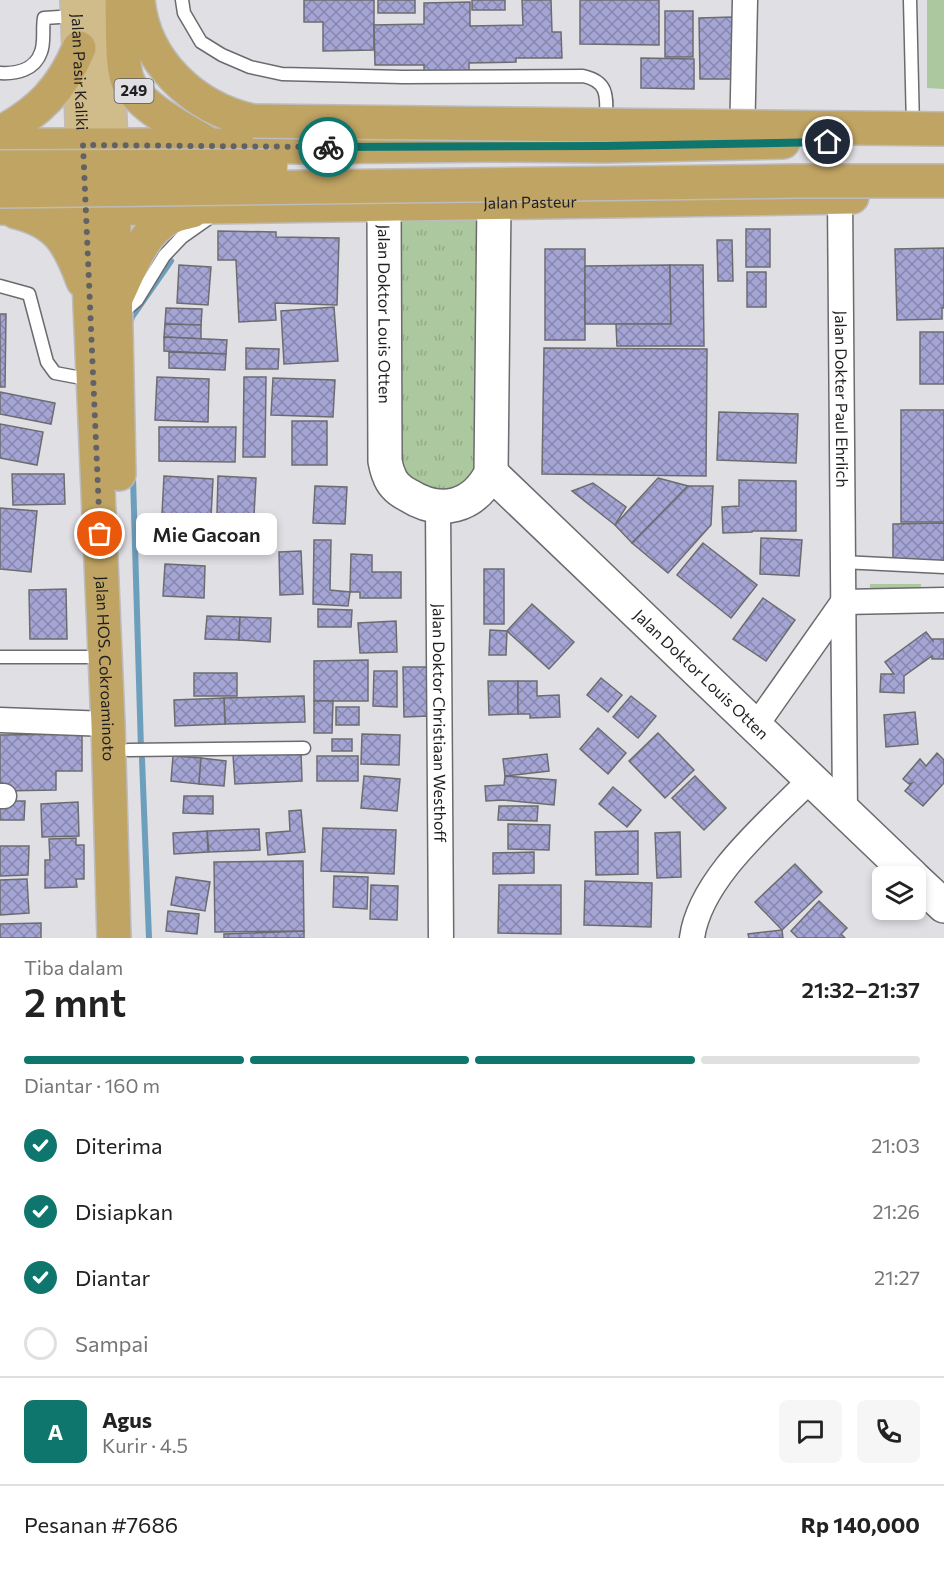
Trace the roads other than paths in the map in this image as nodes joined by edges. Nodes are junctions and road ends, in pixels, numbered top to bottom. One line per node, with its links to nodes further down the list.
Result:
1 (105, 0): 14 (main road, Jalan Pasir Kaliki / 249)
2 (122, 0): 15 (highway, 249)
3 (138, 0): 9 (highway, bridge)
4 (182, 0): 16 (lane)
5 (745, 0): 12 (street)
6 (910, 0): 11 (lane)
7 (78, 21): 8 (lane); 10 (highway); 14 (main road, Jalan Pasir Kaliki / 249)
8 (0, 73)
9 (944, 129)
10 (0, 133)
11 (929, 141): 12 (highway)
12 (742, 143): 16 (highway)
13 (0, 145): 14 (highway)
14 (97, 145): 15 (highway); 28 (highway, Jalan HOS. Cokroaminoto / 249)
15 (210, 145): 17 (highway)
16 (605, 146): 17 (highway); 24 (highway)
17 (297, 147): 26 (highway)
18 (944, 162): 19 (highway, bridge)
19 (0, 167)
20 (944, 181): 21 (highway, bridge)
21 (0, 191)
22 (944, 196): 23 (highway, Jalan Pasteur)
23 (840, 197): 24 (highway, Jalan Pasteur); 35 (street, Jalan Dokter Paul Ehrlich)
24 (606, 200): 25 (highway, Jalan Pasteur)
25 (494, 202): 26 (highway, Jalan Pasteur); 33 (main road)
26 (384, 204): 27 (highway, Jalan Pasteur); 34 (main road, Jalan Doktor Louis Otten)
27 (218, 206): 28 (highway, Jalan Pasteur); 31 (highway)
28 (100, 208): 29 (highway, Jalan Pasteur); 31 (highway, Jalan HOS. Cokroaminoto)
29 (0, 209): 31 (highway)
30 (0, 286): 32 (lane)
31 (107, 306): 32 (highway, Jalan HOS. Cokroaminoto); 45 (highway, Jalan HOS. Cokroaminoto)
32 (92, 380): 40 (highway, Jalan HOS. Cokroaminoto)
33 (491, 473): 34 (main road); 43 (main road, Jalan Doktor Louis Otten)
34 (438, 507): 53 (street, Jalan Doktor Christiaan Westhoff)
35 (842, 562): 36 (lane); 38 (street, Jalan Dokter Paul Ehrlich)
36 (944, 567)
37 (944, 600): 38 (street)
38 (843, 602): 43 (street); 47 (street, Jalan Dokter Paul Ehrlich)
39 (0, 657): 40 (lane)
40 (105, 657): 42 (highway, Jalan HOS. Cokroaminoto)
41 (0, 720): 42 (street)
42 (108, 724): 51 (highway, Jalan HOS. Cokroaminoto)
43 (754, 724): 46 (main road, Jalan Doktor Louis Otten)
44 (304, 748): 45 (lane)
45 (129, 750): 52 (highway, Jalan HOS. Cokroaminoto)
46 (810, 780): 47 (main road, Jalan Doktor Louis Otten); 54 (street)
47 (845, 814): 48 (main road, Jalan Doktor Louis Otten)
48 (900, 866)
49 (926, 890): 50 (main road, Jalan Doktor Louis Otten)
50 (944, 906)
51 (114, 938)
52 (135, 938)
53 (441, 938)
54 (692, 938)

